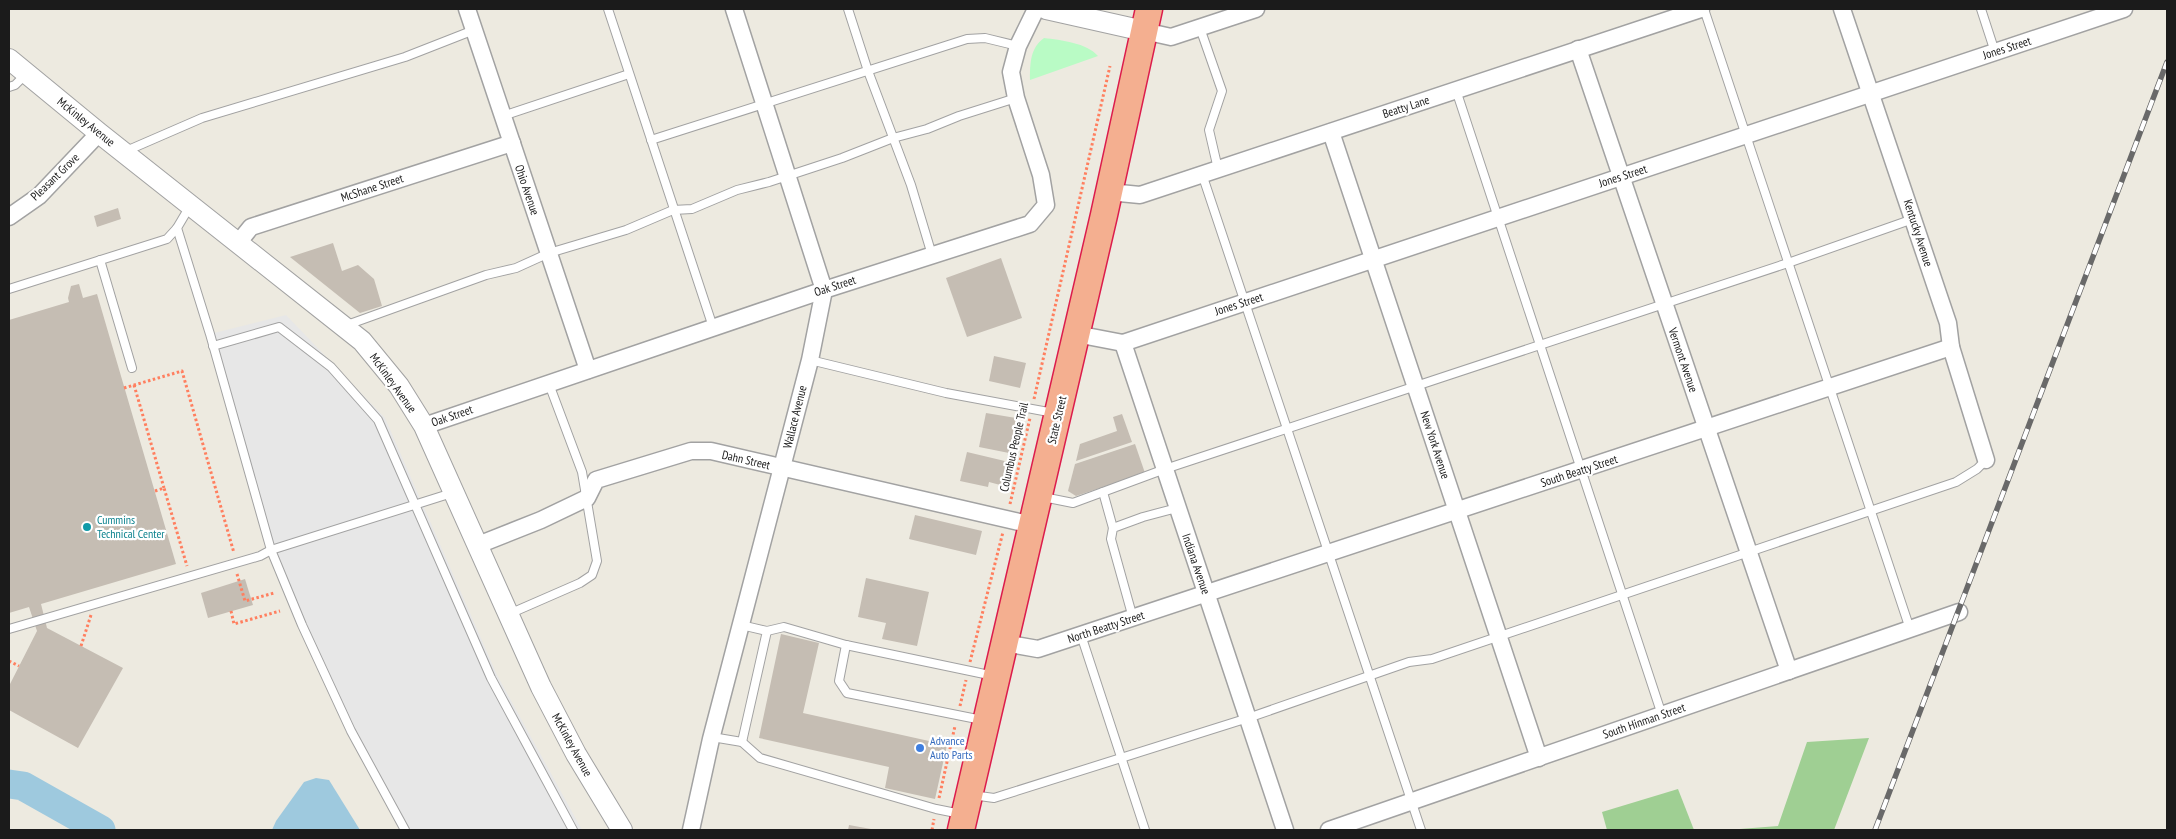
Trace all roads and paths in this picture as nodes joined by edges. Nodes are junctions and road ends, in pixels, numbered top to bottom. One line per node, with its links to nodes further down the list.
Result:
1 (467, 9): 14 (street, Ohio Avenue)
2 (608, 9): 22 (lane)
3 (734, 9): 27 (street, Wallace Avenue)
4 (848, 9): 20 (lane)
5 (1036, 9): 15 (street, Oak Street)
6 (1046, 9): 12 (street)
7 (1256, 9): 13 (street)
8 (1702, 9): 16 (street, Beatty Lane); 31 (lane)
9 (1842, 9): 25 (street, Kentucky Avenue)
10 (1981, 9): 17 (lane)
11 (2124, 9): 17 (street, Jones Street)
12 (1147, 20): 13 (street); 40 (highway, State Street)
13 (1200, 28): 36 (lane)
14 (474, 30): 28 (street, Ohio Avenue); 35 (lane)
15 (1018, 46): 20 (lane); 26 (street, Oak Street)
16 (1578, 49): 24 (street, Beatty Lane); 39 (street, Vermont Avenue)
17 (1996, 52): 25 (street, Jones Street)
18 (9, 59): 21 (street, McKinley Avenue)
19 (1110, 66): 72 (path, Columbus People Trail)
20 (868, 71): 27 (lane); 32 (lane)
21 (26, 74): 23 (lane); 30 (street, McKinley Avenue)
22 (629, 74): 28 (lane); 33 (lane)
23 (9, 87)
24 (1456, 90): 29 (street, Beatty Lane); 44 (lane)
25 (1871, 93): 31 (street, Jones Street); 45 (street, Kentucky Avenue)
26 (1016, 98): 32 (lane); 49 (street, Oak Street)
27 (765, 104): 33 (lane); 38 (street, Wallace Avenue)
28 (503, 116): 34 (street, Ohio Avenue)
29 (1331, 132): 36 (street, Beatty Lane); 51 (street, New York Avenue)
30 (99, 133): 35 (street, McKinley Avenue); 43 (street, Pleasant Grove)
31 (1746, 135): 39 (street, Jones Street); 52 (lane)
32 (893, 138): 38 (lane); 49 (lane)
33 (651, 140): 42 (lane)
34 (512, 143): 47 (street, McShane Street); 48 (street, Ohio Avenue)
35 (124, 152): 41 (street, McKinley Avenue)
36 (1218, 169): 37 (street, Beatty Lane)
37 (1202, 174): 40 (street, Beatty Lane); 55 (lane)
38 (788, 176): 42 (lane); 54 (street, Wallace Avenue)
39 (1621, 177): 44 (street, Jones Street); 56 (street, Vermont Avenue)
40 (1109, 192): 59 (highway, State Street)
41 (191, 204): 46 (lane); 47 (street, McKinley Avenue)
42 (673, 210): 48 (lane); 58 (lane)
43 (9, 216)
44 (1498, 218): 51 (street, Jones Street); 62 (lane)
45 (1913, 219): 52 (lane); 63 (street, Kentucky Avenue)
46 (177, 228): 50 (lane); 61 (lane)
47 (238, 243): 57 (street, McKinley Avenue)
48 (549, 253): 57 (lane); 66 (street, Ohio Avenue)
49 (932, 255): 54 (street, Oak Street)
50 (100, 260): 53 (lane); 65 (lane)
51 (1374, 260): 55 (street, Jones Street); 69 (street, New York Avenue)
52 (1788, 263): 56 (lane); 70 (lane)
53 (9, 289)
54 (824, 290): 58 (street, Oak Street); 64 (street, Wallace Avenue)
55 (1245, 302): 60 (street, Jones Street); 76 (lane)
56 (1664, 304): 62 (lane); 75 (street, Vermont Avenue)
57 (343, 326): 74 (street, McKinley Avenue)
58 (713, 328): 66 (street, Oak Street)
59 (1076, 334): 60 (street); 73 (highway, State Street)
60 (1123, 343): 79 (street, Indiana Avenue)
61 (213, 346): 87 (lane); 95 (lane)
62 (1540, 346): 69 (lane); 80 (lane)
63 (1951, 347): 70 (street, South Beatty Street); 77 (street, Kentucky Avenue)
64 (810, 360): 72 (lane); 78 (street, Wallace Avenue)
65 (132, 368)
66 (588, 370): 67 (street, Oak Street)
67 (549, 384): 74 (street, Oak Street); 86 (lane)
68 (134, 385): 71 (path); 81 (path); 98 (path)
69 (1416, 387): 76 (lane); 89 (street, New York Avenue)
70 (1830, 387): 75 (street, South Beatty Street); 90 (lane)
71 (124, 388)
72 (1032, 408): 73 (lane); 91 (path, Columbus People Trail)
73 (1058, 414): 85 (highway, State Street)
74 (424, 426): 84 (street, McKinley Avenue)
75 (1706, 428): 80 (street, South Beatty Street); 96 (street, Vermont Avenue)
76 (1288, 430): 79 (lane); 97 (lane)
77 (1986, 460): 90 (lane)
78 (782, 468): 86 (street, Dahn Street); 91 (street, Dahn Street); 109 (street, Wallace Avenue)
79 (1165, 470): 83 (lane); 88 (street, Indiana Avenue)
80 (1581, 470): 89 (street, South Beatty Street); 102 (lane)
81 (164, 488): 82 (path); 99 (path)
82 (155, 491)
83 (1102, 492): 85 (lane); 93 (lane)
84 (454, 493): 87 (lane); 94 (street, McKinley Avenue)
85 (1039, 496): 92 (highway, State Street)
86 (587, 498): 94 (street, Dahn Street); 107 (lane)
87 (414, 505): 95 (lane); 136 (lane)
88 (1178, 508): 93 (lane); 101 (street, Indiana Avenue)
89 (1457, 511): 97 (street, South Beatty Street); 114 (street, New York Avenue)
90 (1870, 511): 96 (lane); 111 (lane)
91 (1007, 518): 92 (street, Dahn Street); 120 (path, Columbus People Trail)
92 (1032, 525): 115 (highway, State Street)
93 (1114, 528): 108 (lane)
94 (478, 545): 107 (street, McKinley Avenue)
95 (272, 550): 98 (lane); 135 (lane)
96 (1748, 551): 102 (lane); 121 (street, Vermont Avenue)
97 (1330, 553): 101 (street, South Beatty Street); 123 (lane)
98 (235, 563): 99 (lane); 100 (path)
99 (190, 576): 103 (lane)
100 (274, 593)
101 (1206, 594): 108 (street, North Beatty Street); 126 (street, Indiana Avenue)
102 (1622, 595): 114 (lane); 125 (lane)
103 (95, 604): 110 (lane); 117 (path)
104 (231, 611): 105 (path)
105 (280, 611)
106 (1959, 612): 111 (street, South Hinman Street)
107 (509, 614): 137 (street, McKinley Avenue)
108 (1133, 618): 113 (street, North Beatty Street)
109 (741, 626): 112 (lane); 128 (street, Wallace Avenue)
110 (9, 629)
111 (1910, 629): 121 (street, South Hinman Street)
112 (767, 631): 116 (lane); 129 (lane)
113 (1081, 635): 115 (street, North Beatty Street); 130 (lane)
114 (1498, 636): 123 (lane); 131 (street, New York Avenue)
115 (1004, 644): 122 (highway, State Street)
116 (846, 645): 120 (lane); 124 (lane)
117 (81, 646)
118 (9, 661): 119 (path)
119 (19, 666)
120 (968, 670): 122 (lane); 124 (path, Columbus People Trail)
121 (1789, 671): 125 (street, South Hinman Street)
122 (997, 676): 127 (highway, State Street)
123 (1370, 676): 126 (lane); 132 (lane)
124 (958, 715): 127 (lane); 133 (path, Columbus People Trail)
125 (1662, 715): 131 (street, South Hinman Street)
126 (1248, 718): 130 (lane); 141 (street, Indiana Avenue)
127 (987, 720): 134 (highway, State Street)
128 (712, 737): 129 (lane); 138 (street, Wallace Avenue)
129 (742, 742): 133 (lane)
130 (1121, 758): 134 (lane); 140 (lane)
131 (1539, 758): 132 (street, South Hinman Street)
132 (1412, 802): 142 (street, South Hinman Street); 143 (lane)
133 (936, 809): 134 (lane); 139 (path, Columbus People Trail)
134 (965, 813)
135 (405, 830)
136 (573, 830)
137 (622, 830)
138 (691, 830)
139 (932, 830)
140 (1145, 830)
141 (1285, 830)
142 (1329, 830)
143 (1421, 830)

